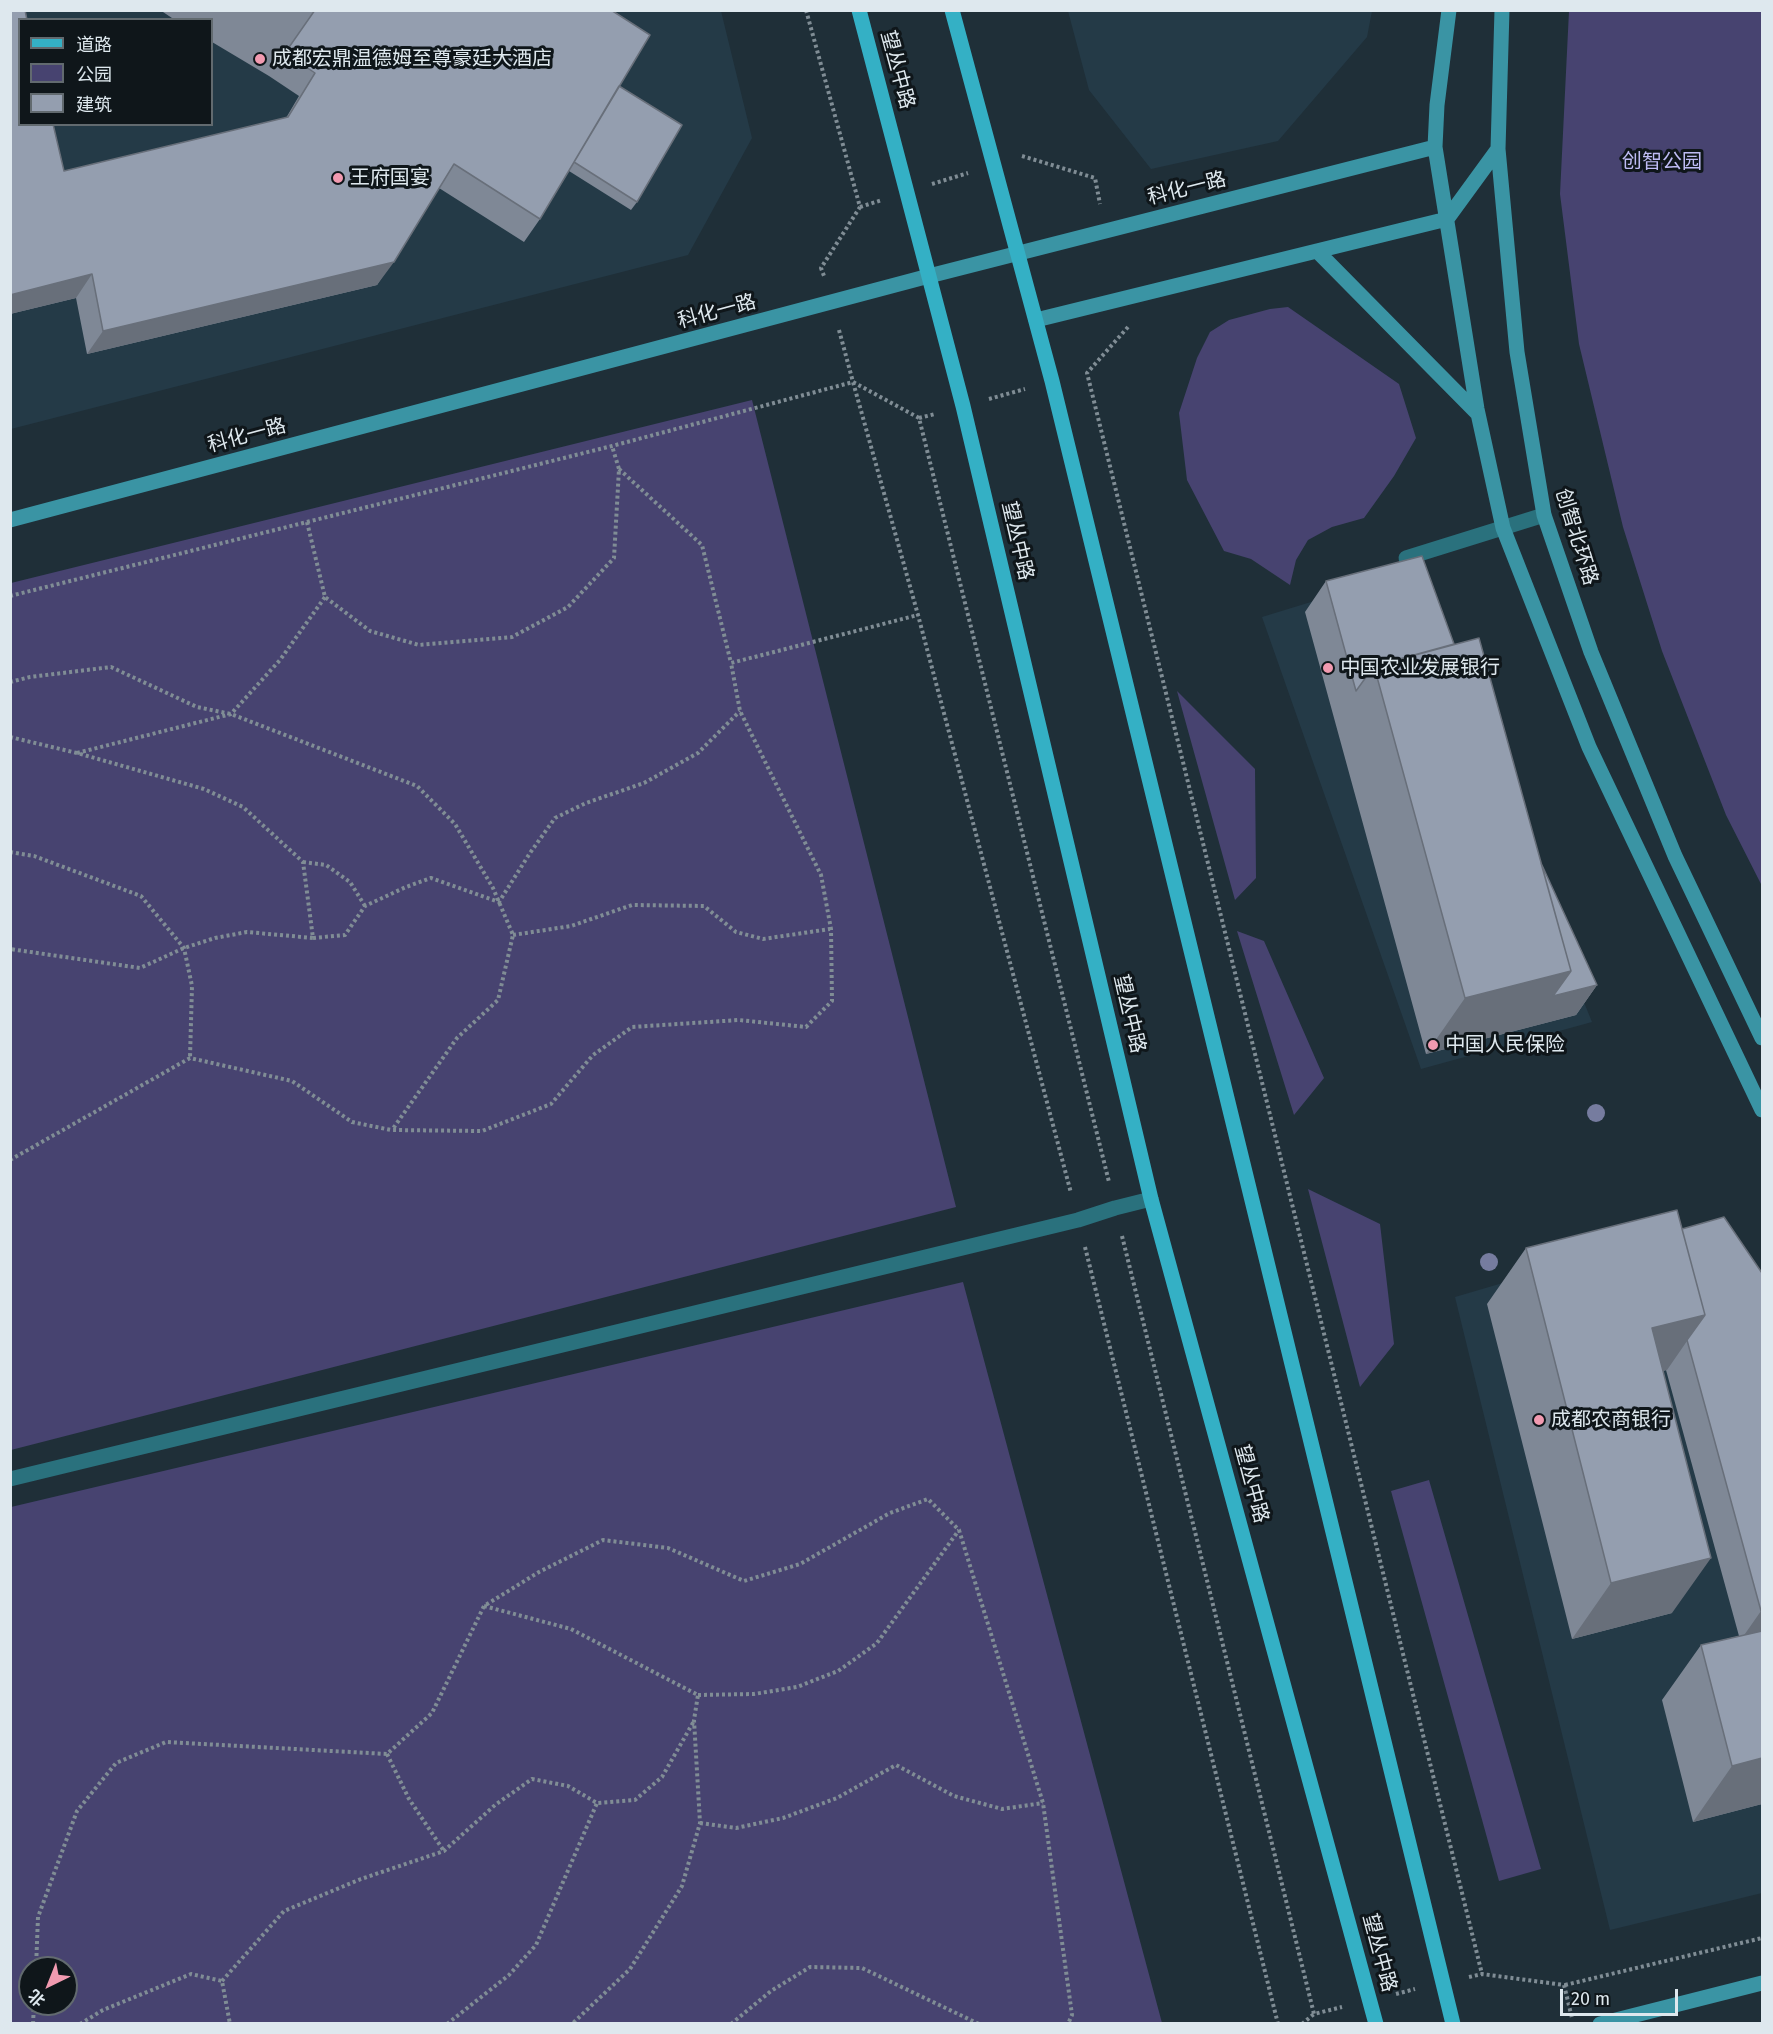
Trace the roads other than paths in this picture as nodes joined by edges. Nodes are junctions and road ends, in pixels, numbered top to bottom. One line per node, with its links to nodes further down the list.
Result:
1 (859, 10): 10 (main road, 望丛中路)
2 (952, 10): 9 (main road)
3 (1449, 10): 5 (main road)
4 (1502, 10): 6 (main road, 创智北环路)
5 (1435, 147): 7 (main road); 9 (main road, 科化一路)
6 (1498, 149): 7 (main road); 13 (main road, 创智北环路)
7 (1447, 219): 8 (main road); 12 (main road)
8 (1317, 250): 11 (main road); 12 (main road)
9 (1018, 254): 10 (main road, 科化一路); 11 (main road)
10 (929, 276): 14 (main road, 科化一路); 19 (main road, 望丛中路)
11 (1036, 320): 23 (main road)
12 (1478, 414): 15 (main road)
13 (1544, 515): 15 (lane); 17 (main road, 创智北环路)
14 (10, 520)
15 (1503, 528): 16 (lane); 18 (main road)
16 (1406, 558)
17 (1762, 1038)
18 (1762, 1110)
19 (1151, 1199): 20 (lane); 22 (main road, 望丛中路)
20 (10, 1479)
21 (1762, 1983): 24 (main road)
22 (1376, 2024)
23 (1453, 2024)
24 (1600, 2024)

